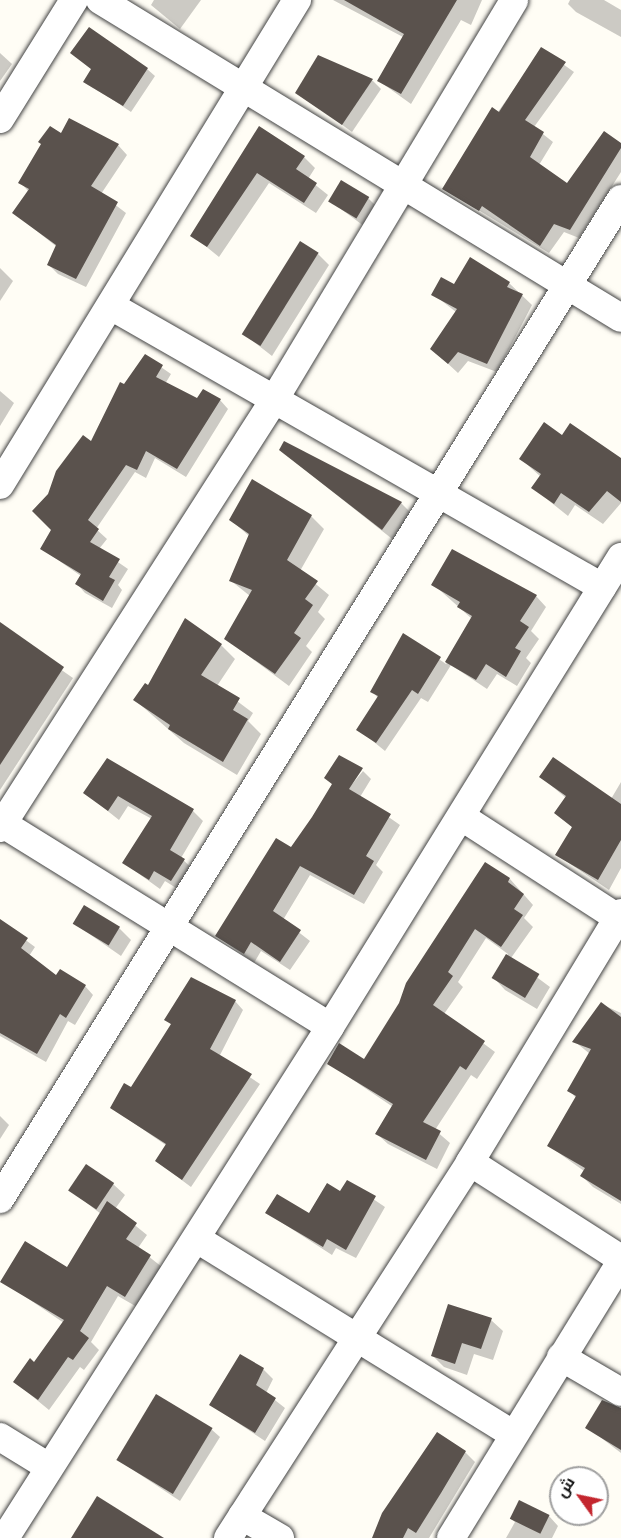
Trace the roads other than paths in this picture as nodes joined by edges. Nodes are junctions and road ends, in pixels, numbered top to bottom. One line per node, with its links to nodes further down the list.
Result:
1 (75, 0): 6 (street)
2 (100, 0): 5 (street)
3 (297, 0): 5 (street)
4 (514, 0): 7 (street)
5 (244, 87): 7 (street); 10 (street)
6 (0, 119)
7 (405, 184): 9 (street); 12 (street)
8 (621, 199): 9 (street)
9 (566, 284): 11 (street); 14 (street)
10 (111, 306): 12 (street); 13 (street)
11 (621, 318)
12 (274, 399): 14 (street); 18 (street)
13 (0, 485)
14 (438, 490): 16 (street); 20 (street)
15 (621, 557): 16 (street)
16 (602, 587): 17 (street)
17 (462, 817): 19 (street); 21 (street)
18 (1, 824): 20 (street)
19 (619, 916): 22 (street)
20 (170, 927): 21 (street); 23 (street)
21 (330, 1027): 24 (street)
22 (470, 1162): 25 (street); 26 (street)
23 (0, 1199)
24 (197, 1239): 26 (street); 31 (street)
25 (621, 1261): 27 (street)
26 (356, 1340): 29 (street); 32 (street)
27 (561, 1357): 28 (street); 29 (street)
28 (621, 1392)
29 (513, 1434): 35 (street)
30 (0, 1437): 31 (street)
31 (49, 1467): 33 (street)
32 (235, 1527): 34 (street)
33 (5, 1538)
34 (280, 1538)
35 (451, 1538)

